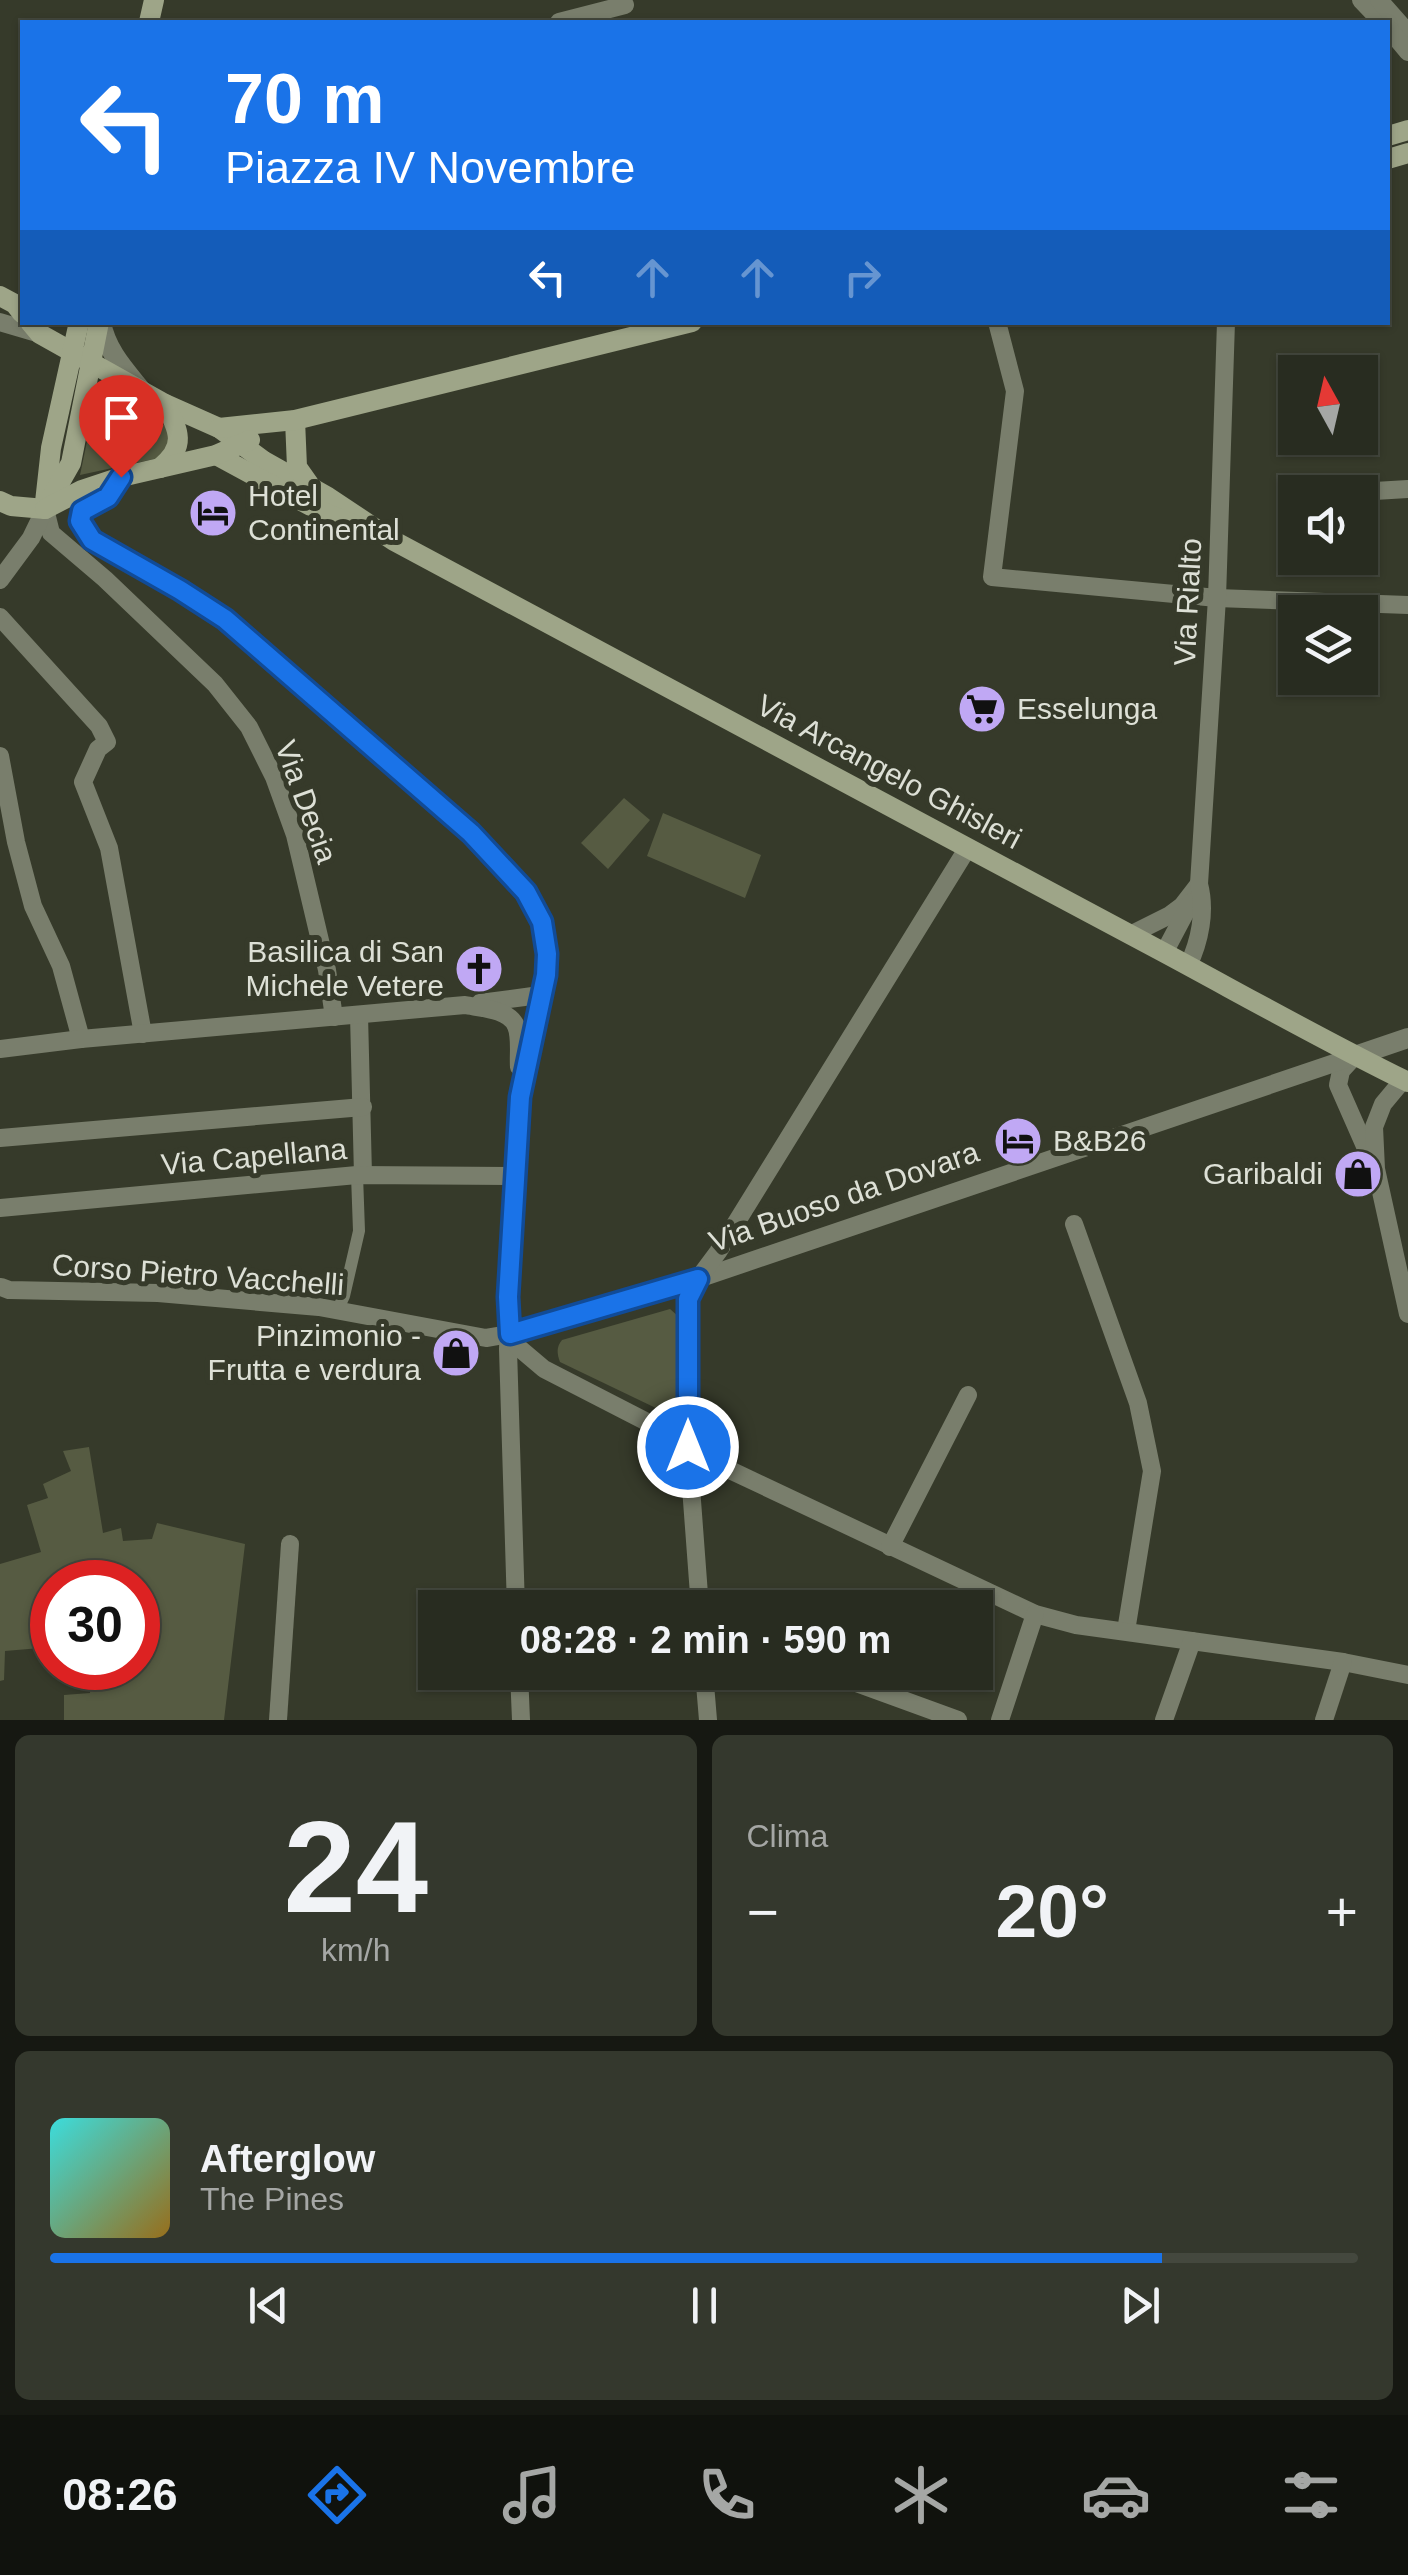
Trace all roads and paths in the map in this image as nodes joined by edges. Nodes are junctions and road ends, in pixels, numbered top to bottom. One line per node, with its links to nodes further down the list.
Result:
1 (1361, 0): 5 (street)
2 (1379, 0): 6 (street)
3 (625, 5): 4 (street)
4 (567, 20)
5 (1380, 20)
6 (1407, 42)
7 (0, 296): 8 (main road)
8 (20, 311)
9 (0, 322): 16 (street)
10 (78, 325): 17 (main road)
11 (99, 325): 18 (main road)
12 (101, 325): 19 (street)
13 (680, 325): 21 (main road)
14 (998, 325): 36 (street)
15 (1226, 325): 36 (street, Via Rialto)
16 (35, 328): 17 (main road, Via Arcangelo Ghisleri)
17 (72, 351): 18 (main road, Via Arcangelo Ghisleri); 31 (main road)
18 (92, 362): 19 (main road, Via Arcangelo Ghisleri); 31 (main road)
19 (142, 391): 20 (main road, Via Arcangelo Ghisleri)
20 (166, 404): 22 (main road, Via Arcangelo Ghisleri); 25 (main road)
21 (296, 420): 22 (main road); 23 (main road); 27 (main road)
22 (219, 428): 23 (main road, Via Arcangelo Ghisleri)
23 (242, 443): 24 (main road); 27 (main road, Via Arcangelo Ghisleri)
24 (216, 455): 25 (main road); 32 (main road, Via Arcangelo Ghisleri)
25 (159, 469): 26 (main road)
26 (121, 477): 31 (main road); 33 (street)
27 (314, 489): 32 (main road, Via Arcangelo Ghisleri)
28 (1408, 490): 29 (street)
29 (1378, 491)
30 (0, 500): 31 (main road)
31 (45, 508): 34 (street, Via Decia); 35 (street)
32 (394, 541): 40 (main road, Via Arcangelo Ghisleri)
33 (121, 558): 34 (street); 45 (street)
34 (105, 578): 48 (street, Via Decia)
35 (0, 580)
36 (1217, 598): 37 (street); 41 (street, Via Rialto)
37 (1408, 605)
38 (0, 618): 49 (street)
39 (0, 756): 51 (street)
40 (966, 850): 42 (main road, Via Arcangelo Ghisleri); 63 (street)
41 (1199, 884): 42 (street); 43 (street, Via Rialto); 44 (street, Via Rialto)
42 (1130, 935): 43 (main road, Via Arcangelo Ghisleri)
43 (1164, 952): 44 (main road, Via Arcangelo Ghisleri)
44 (1188, 966): 53 (main road, Via Arcangelo Ghisleri)
45 (540, 995): 46 (street); 55 (street)
46 (464, 1006): 47 (street); 55 (street)
47 (359, 1015): 48 (street); 56 (street)
48 (334, 1017): 49 (street)
49 (143, 1034): 51 (street)
50 (1408, 1038): 53 (street, Via Buoso da Dovara)
51 (82, 1039): 52 (street)
52 (0, 1049)
53 (1355, 1056): 54 (main road, Via Arcangelo Ghisleri); 58 (street); 63 (street, Via Buoso da Dovara)
54 (1406, 1078): 58 (street)
55 (520, 1097): 60 (street)
56 (363, 1107): 57 (street); 59 (street)
57 (0, 1138)
58 (1376, 1169): 66 (street)
59 (360, 1175): 60 (street, Via Capellana); 61 (street, Via Capellana); 65 (street)
60 (514, 1176): 67 (street)
61 (0, 1208)
62 (1074, 1224): 75 (street)
63 (698, 1279): 67 (street, Via Buoso da Dovara); 69 (street)
64 (0, 1285): 65 (street, Corso Pietro Vacchelli)
65 (338, 1310): 67 (street, Corso Pietro Vacchelli)
66 (1408, 1314)
67 (510, 1334): 69 (street); 72 (street)
68 (968, 1395): 71 (street)
69 (688, 1447): 71 (street); 73 (street)
70 (290, 1544): 82 (street)
71 (890, 1546): 74 (street)
72 (515, 1590)
73 (699, 1590)
74 (1035, 1614): 75 (street); 86 (street)
75 (1126, 1631): 76 (street)
76 (1192, 1640): 77 (street); 87 (street)
77 (1343, 1662): 78 (street); 88 (street)
78 (1408, 1675)
79 (519, 1690): 83 (street)
80 (706, 1690): 84 (street)
81 (876, 1690): 85 (street)
82 (278, 1720)
83 (520, 1720)
84 (708, 1720)
85 (958, 1720)
86 (1000, 1720)
87 (1164, 1720)
88 (1324, 1720)

